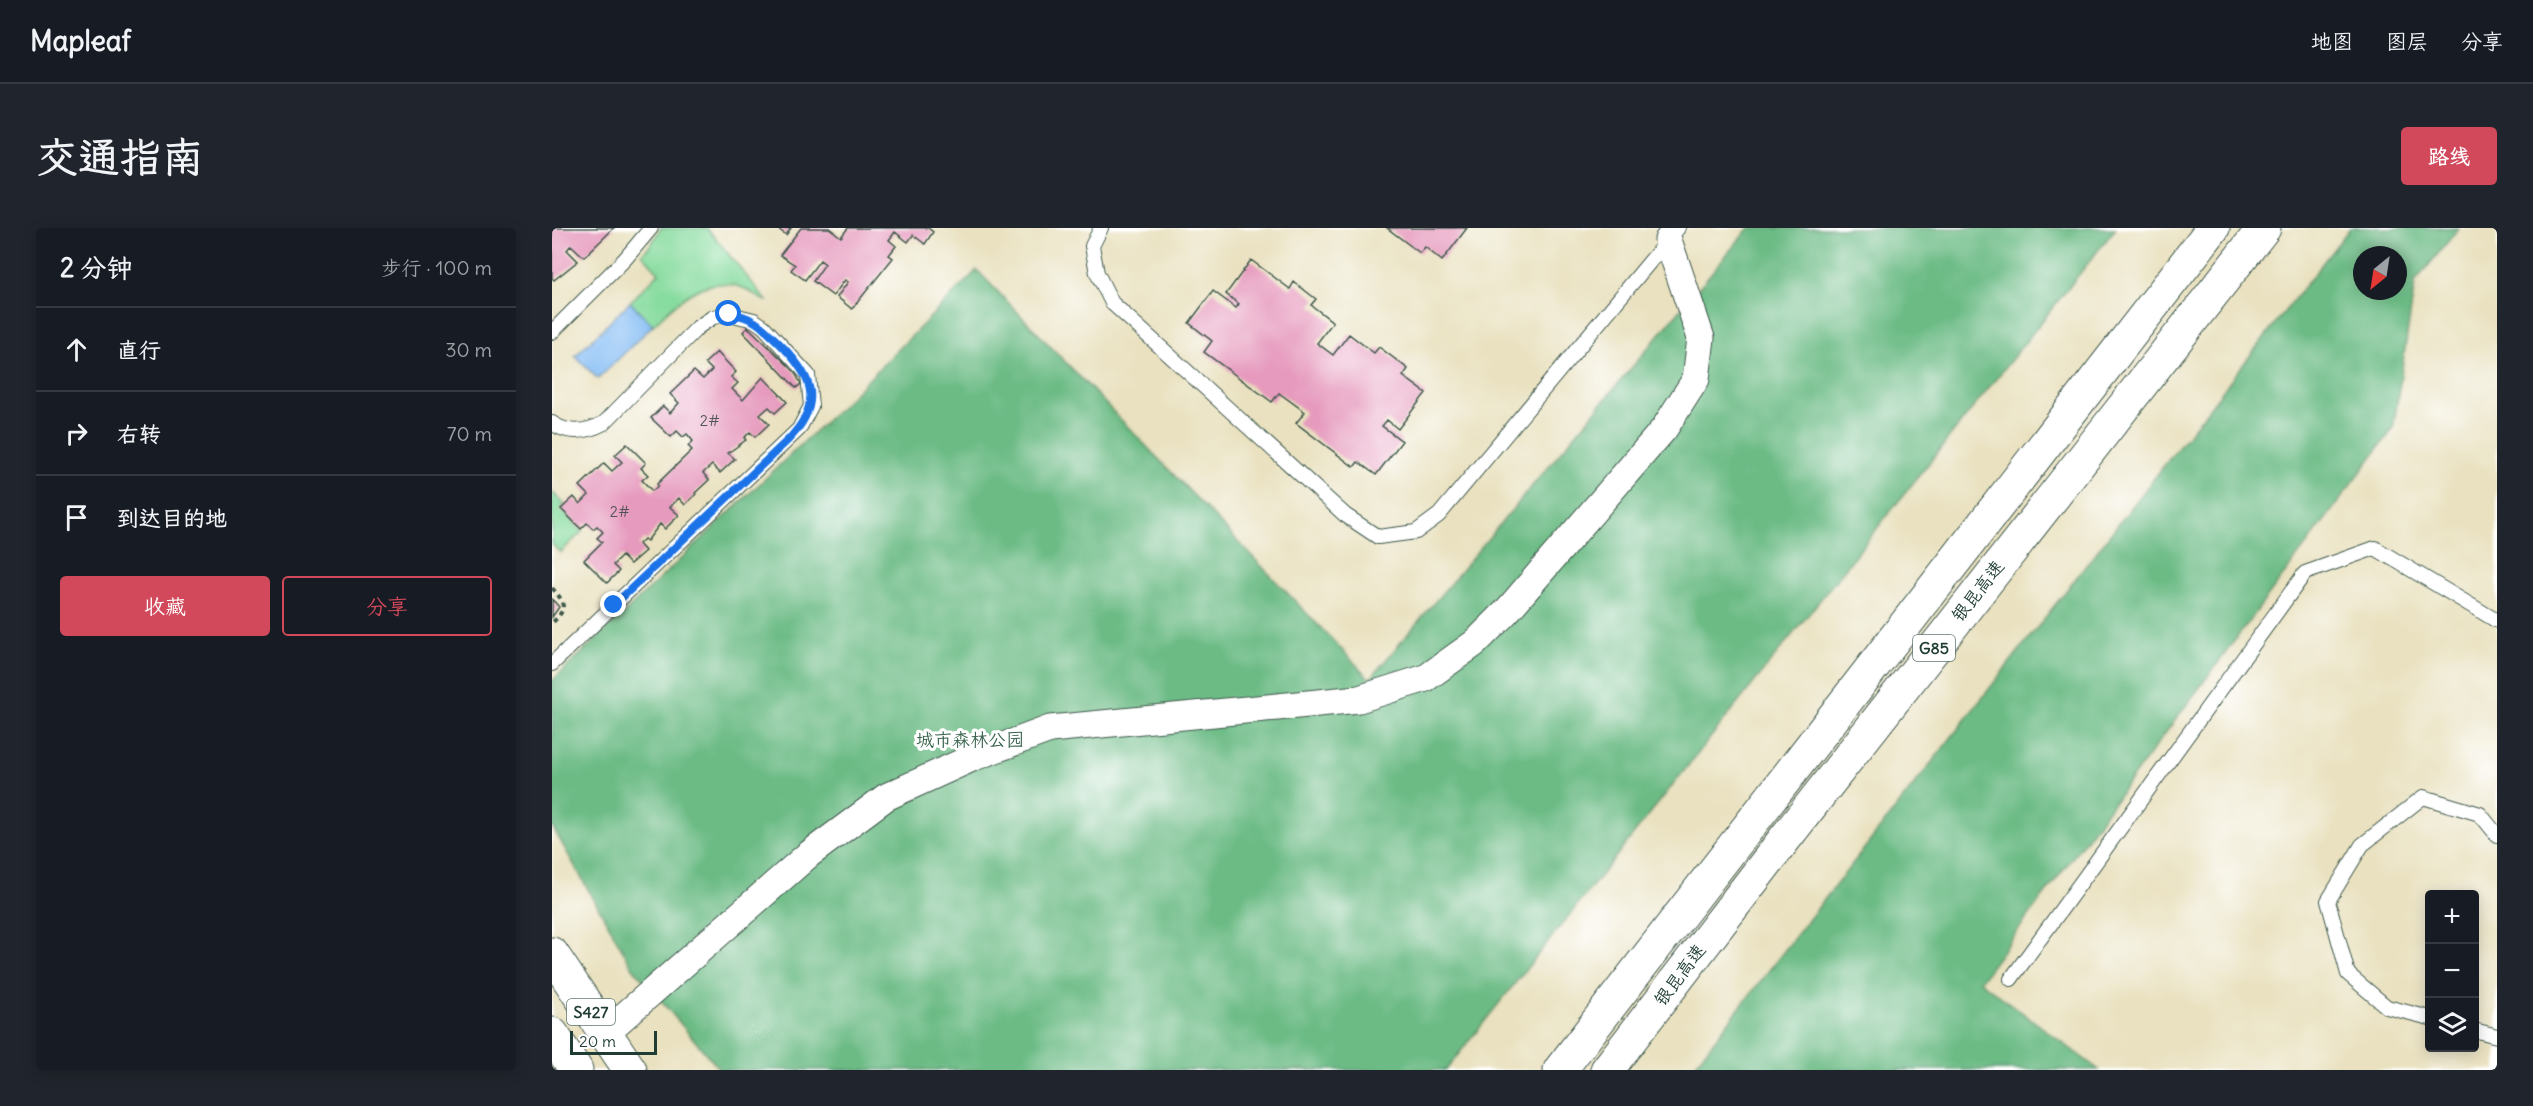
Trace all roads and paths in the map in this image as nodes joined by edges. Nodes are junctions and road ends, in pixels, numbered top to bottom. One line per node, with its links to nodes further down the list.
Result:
1 (651, 228): 6 (lane)
2 (1101, 228): 5 (lane)
3 (2213, 228): 22 (main road, 银昆高速 / G85)
4 (2264, 228): 23 (main road, 银昆高速 / G85)
5 (1673, 234): 17 (street)
6 (552, 332)
7 (552, 423): 11 (lane)
8 (552, 588): 10 (path)
9 (2497, 621): 14 (lane)
10 (552, 623)
11 (552, 664)
12 (2497, 834): 15 (lane)
13 (552, 954): 17 (main road, S427)
14 (2011, 979)
15 (2425, 1017)
16 (2479, 1031): 19 (lane)
17 (605, 1033): 21 (main road, S427)
18 (552, 1034): 20 (main road, S427)
19 (2497, 1036)
20 (576, 1070)
21 (630, 1070)
22 (1560, 1070)
23 (1607, 1070)

